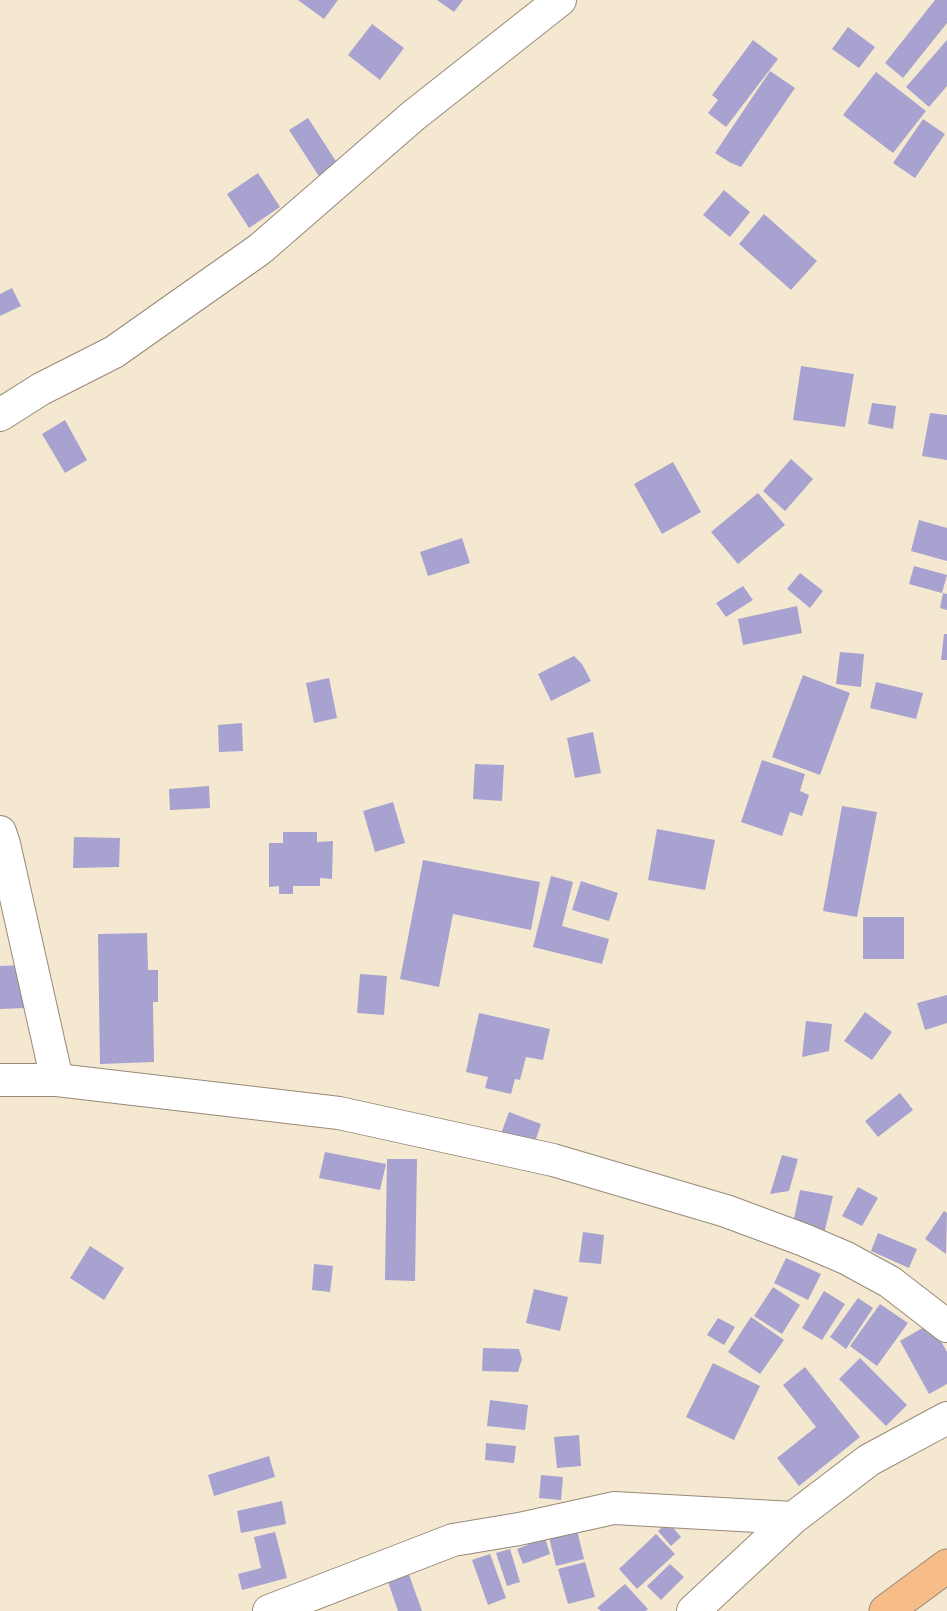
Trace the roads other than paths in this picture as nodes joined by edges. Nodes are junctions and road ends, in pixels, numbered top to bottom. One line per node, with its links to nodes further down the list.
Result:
1 (560, 0): 2 (street)
2 (0, 415)
3 (0, 832): 5 (street)
4 (0, 1080): 5 (street)
5 (57, 1080): 6 (street)
6 (947, 1326)
7 (947, 1418): 8 (street)
8 (793, 1518): 10 (street); 11 (street)
9 (947, 1566): 12 (highway)
10 (270, 1611)
11 (693, 1611)
12 (886, 1611)

